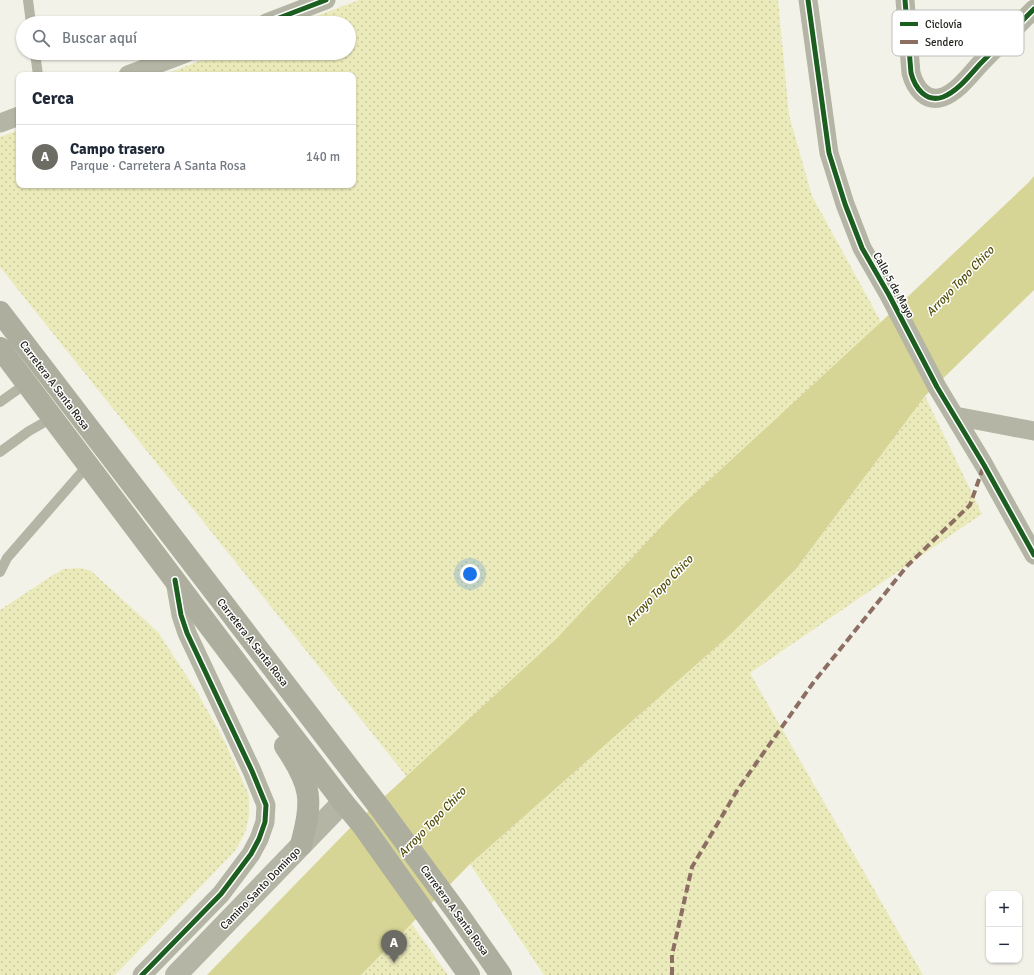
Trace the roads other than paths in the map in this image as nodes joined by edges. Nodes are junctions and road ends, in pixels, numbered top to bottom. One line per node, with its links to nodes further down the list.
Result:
1 (28, 0): 7 (lane)
2 (326, 0): 8 (street)
3 (808, 0): 22 (street, Calle 5 de Mayo)
4 (905, 0): 6 (street)
5 (1034, 9): 9 (street)
6 (906, 10)
7 (30, 16)
8 (284, 16)
9 (1024, 19)
10 (910, 56): 11 (street)
11 (989, 56)
12 (36, 60): 14 (lane)
13 (168, 60): 15 (street)
14 (38, 72)
15 (136, 72)
16 (16, 117): 17 (street)
17 (0, 123)
18 (0, 312): 36 (main road, Carretera A Santa Rosa)
19 (0, 348): 20 (main road, Carretera A Santa Rosa)
20 (26, 383): 21 (lane); 23 (main road, Carretera A Santa Rosa)
21 (0, 402)
22 (955, 416): 24 (street); 27 (street, Calle 5 de Mayo)
23 (52, 418): 25 (lane); 26 (main road, Carretera A Santa Rosa)
24 (1030, 429)
25 (0, 452)
26 (88, 465): 28 (lane); 29 (main road, Carretera A Santa Rosa)
27 (1034, 555)
28 (0, 572)
29 (175, 580): 30 (main road, Carretera A Santa Rosa); 33 (street)
30 (249, 679): 31 (main road, Carretera A Santa Rosa); 32 (main road)
31 (343, 802): 32 (street, Camino Santo Domingo); 35 (main road, Carretera A Santa Rosa)
32 (301, 845): 34 (street, Camino Santo Domingo)
33 (142, 975)
34 (176, 975)
35 (469, 975)
36 (501, 975)

